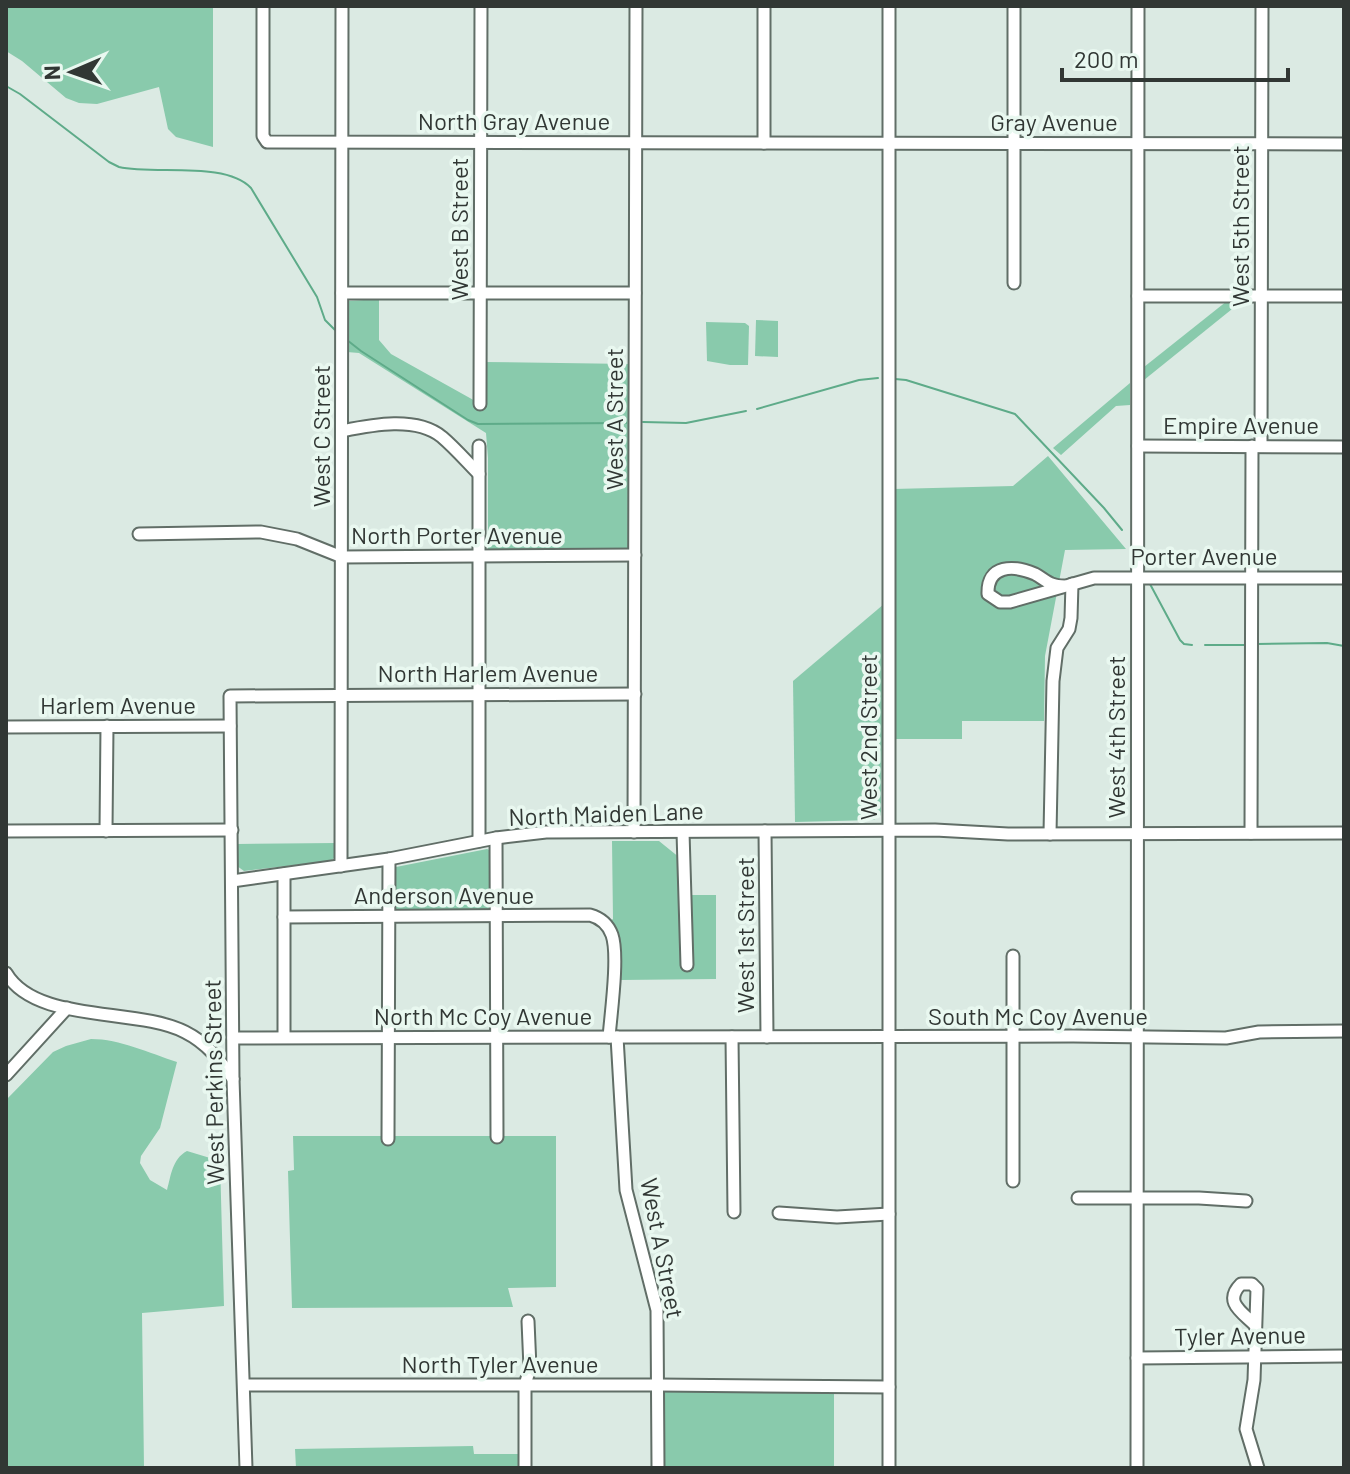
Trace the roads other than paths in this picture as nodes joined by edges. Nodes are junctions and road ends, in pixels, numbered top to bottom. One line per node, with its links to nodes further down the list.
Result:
1 (263, 6): 10 (street, North Gray Avenue)
2 (342, 6): 10 (street, West C Street)
3 (481, 6): 11 (street, West B Street)
4 (636, 6): 12 (street, West A Street)
5 (764, 6): 14 (street)
6 (889, 6): 13 (street, West 2nd Street)
7 (1014, 6): 15 (street)
8 (1138, 6): 16 (street, West 4th Street)
9 (1262, 6): 17 (street, West 5th Street)
10 (342, 142): 11 (street, North Gray Avenue); 20 (street, West C Street)
11 (481, 142): 12 (street, North Gray Avenue); 21 (street, West B Street)
12 (635, 142): 14 (street, North Gray Avenue); 22 (street, West A Street)
13 (889, 142): 14 (street, Gray Avenue); 15 (street, Gray Avenue); 52 (street, West 2nd Street)
14 (764, 143)
15 (1014, 143): 16 (street, Gray Avenue); 19 (street)
16 (1138, 143): 17 (street, Gray Avenue); 24 (street, West 4th Street)
17 (1261, 143): 18 (street, Gray Avenue); 23 (street, West 5th Street)
18 (1344, 144)
19 (1014, 283)
20 (342, 293): 21 (street); 27 (street, West C Street)
21 (480, 293): 22 (street); 26 (street, West B Street)
22 (635, 293): 34 (street, West A Street)
23 (1261, 295): 24 (street); 25 (street); 30 (street, West 5th Street)
24 (1138, 296): 29 (street, West 4th Street)
25 (1344, 296)
26 (480, 404)
27 (342, 431): 32 (street); 36 (street, West C Street)
28 (479, 446): 32 (street)
29 (1138, 446): 30 (street, Empire Avenue); 38 (street, West 4th Street)
30 (1256, 446): 31 (street, Empire Avenue); 37 (street, West 5th Street)
31 (1344, 447)
32 (479, 474): 35 (street)
33 (139, 534): 36 (street, North Porter Avenue)
34 (635, 555): 35 (street, North Porter Avenue); 43 (street, West A Street)
35 (479, 556): 36 (street, North Porter Avenue); 42 (street)
36 (342, 557): 41 (street, West C Street)
37 (1251, 577): 38 (street, Porter Avenue); 39 (street, Porter Avenue); 56 (street, West 5th Street)
38 (1138, 578): 40 (street, Porter Avenue); 55 (street, West 4th Street)
39 (1344, 578)
40 (1068, 585): 40 (street, Porter Avenue); 58 (street)
41 (341, 694): 42 (street, North Harlem Avenue); 44 (street, Harlem Avenue); 62 (street, West C Street)
42 (479, 694): 43 (street, North Harlem Avenue); 60 (street)
43 (635, 694): 53 (street, West A Street)
44 (230, 696): 46 (street, West Perkins Street)
45 (107, 726): 46 (street, Harlem Avenue); 47 (street, Harlem Avenue); 50 (street)
46 (230, 726): 48 (street, West Perkins Street)
47 (6, 727)
48 (232, 830): 50 (street); 64 (street, West Perkins Street)
49 (6, 831): 50 (street)
50 (106, 831)
51 (765, 831): 52 (street, North Maiden Lane); 54 (street, North Maiden Lane); 78 (street, West 1st Street)
52 (889, 831): 58 (street, North Maiden Lane); 79 (street, West 2nd Street)
53 (634, 832): 54 (street, North Maiden Lane); 59 (street, North Maiden Lane)
54 (683, 832): 70 (street)
55 (1137, 833): 56 (street, North Maiden Lane); 58 (street, North Maiden Lane); 81 (street, West 4th Street)
56 (1251, 833): 57 (street, North Maiden Lane)
57 (1344, 833)
58 (1050, 834)
59 (496, 838): 60 (street, North Maiden Lane); 66 (street)
60 (479, 841): 61 (street, North Maiden Lane)
61 (389, 859): 62 (street, North Maiden Lane); 65 (street)
62 (341, 866): 63 (street, North Maiden Lane)
63 (284, 874): 64 (street, North Maiden Lane); 67 (street)
64 (232, 881): 82 (street, West Perkins Street)
65 (389, 916): 66 (street, Anderson Avenue); 67 (street, Anderson Avenue); 83 (street)
66 (496, 916): 68 (street, Anderson Avenue); 75 (street)
67 (284, 917): 74 (street)
68 (603, 921): 76 (street, West A Street)
69 (1013, 956): 80 (street)
70 (687, 965)
71 (6, 973): 72 (street)
72 (67, 1008): 84 (street); 85 (street)
73 (1344, 1031): 81 (street, South Mc Coy Avenue)
74 (284, 1037): 82 (street, North Mc Coy Avenue); 83 (street, North Mc Coy Avenue)
75 (497, 1037): 76 (street, North Mc Coy Avenue); 83 (street, North Mc Coy Avenue); 86 (street)
76 (613, 1037): 77 (street, North Mc Coy Avenue); 102 (street, West A Street)
77 (732, 1037): 78 (street, South Mc Coy Avenue); 92 (street, West 1st Street)
78 (767, 1037): 79 (street, South Mc Coy Avenue)
79 (889, 1037): 80 (street, South Mc Coy Avenue); 94 (street, West 2nd Street)
80 (1013, 1037): 81 (street, South Mc Coy Avenue); 88 (street)
81 (1137, 1037): 90 (street, West 4th Street)
82 (233, 1038): 85 (street, West Perkins Street)
83 (389, 1038): 87 (street)
84 (6, 1075)
85 (233, 1079): 100 (street, West Perkins Street)
86 (497, 1137)
87 (388, 1139)
88 (1013, 1181)
89 (1078, 1198): 90 (street)
90 (1137, 1198): 91 (street); 99 (street, West 4th Street)
91 (1246, 1201)
92 (734, 1212)
93 (779, 1213): 94 (street)
94 (889, 1214): 103 (street, West 2nd Street)
95 (528, 1321): 101 (street)
96 (1255, 1325): 98 (street)
97 (1344, 1356): 98 (street, Tyler Avenue)
98 (1255, 1357): 99 (street, Tyler Avenue); 109 (street)
99 (1137, 1358): 108 (street, West 4th Street)
100 (244, 1385): 101 (street, North Tyler Avenue); 104 (street, West Perkins Street)
101 (525, 1385): 102 (street, North Tyler Avenue); 105 (street)
102 (658, 1385): 103 (street, North Tyler Avenue); 106 (street, West A Street)
103 (889, 1387): 107 (street, West 2nd Street)
104 (246, 1468)
105 (525, 1468)
106 (658, 1468)
107 (889, 1468)
108 (1137, 1468)
109 (1258, 1468)

